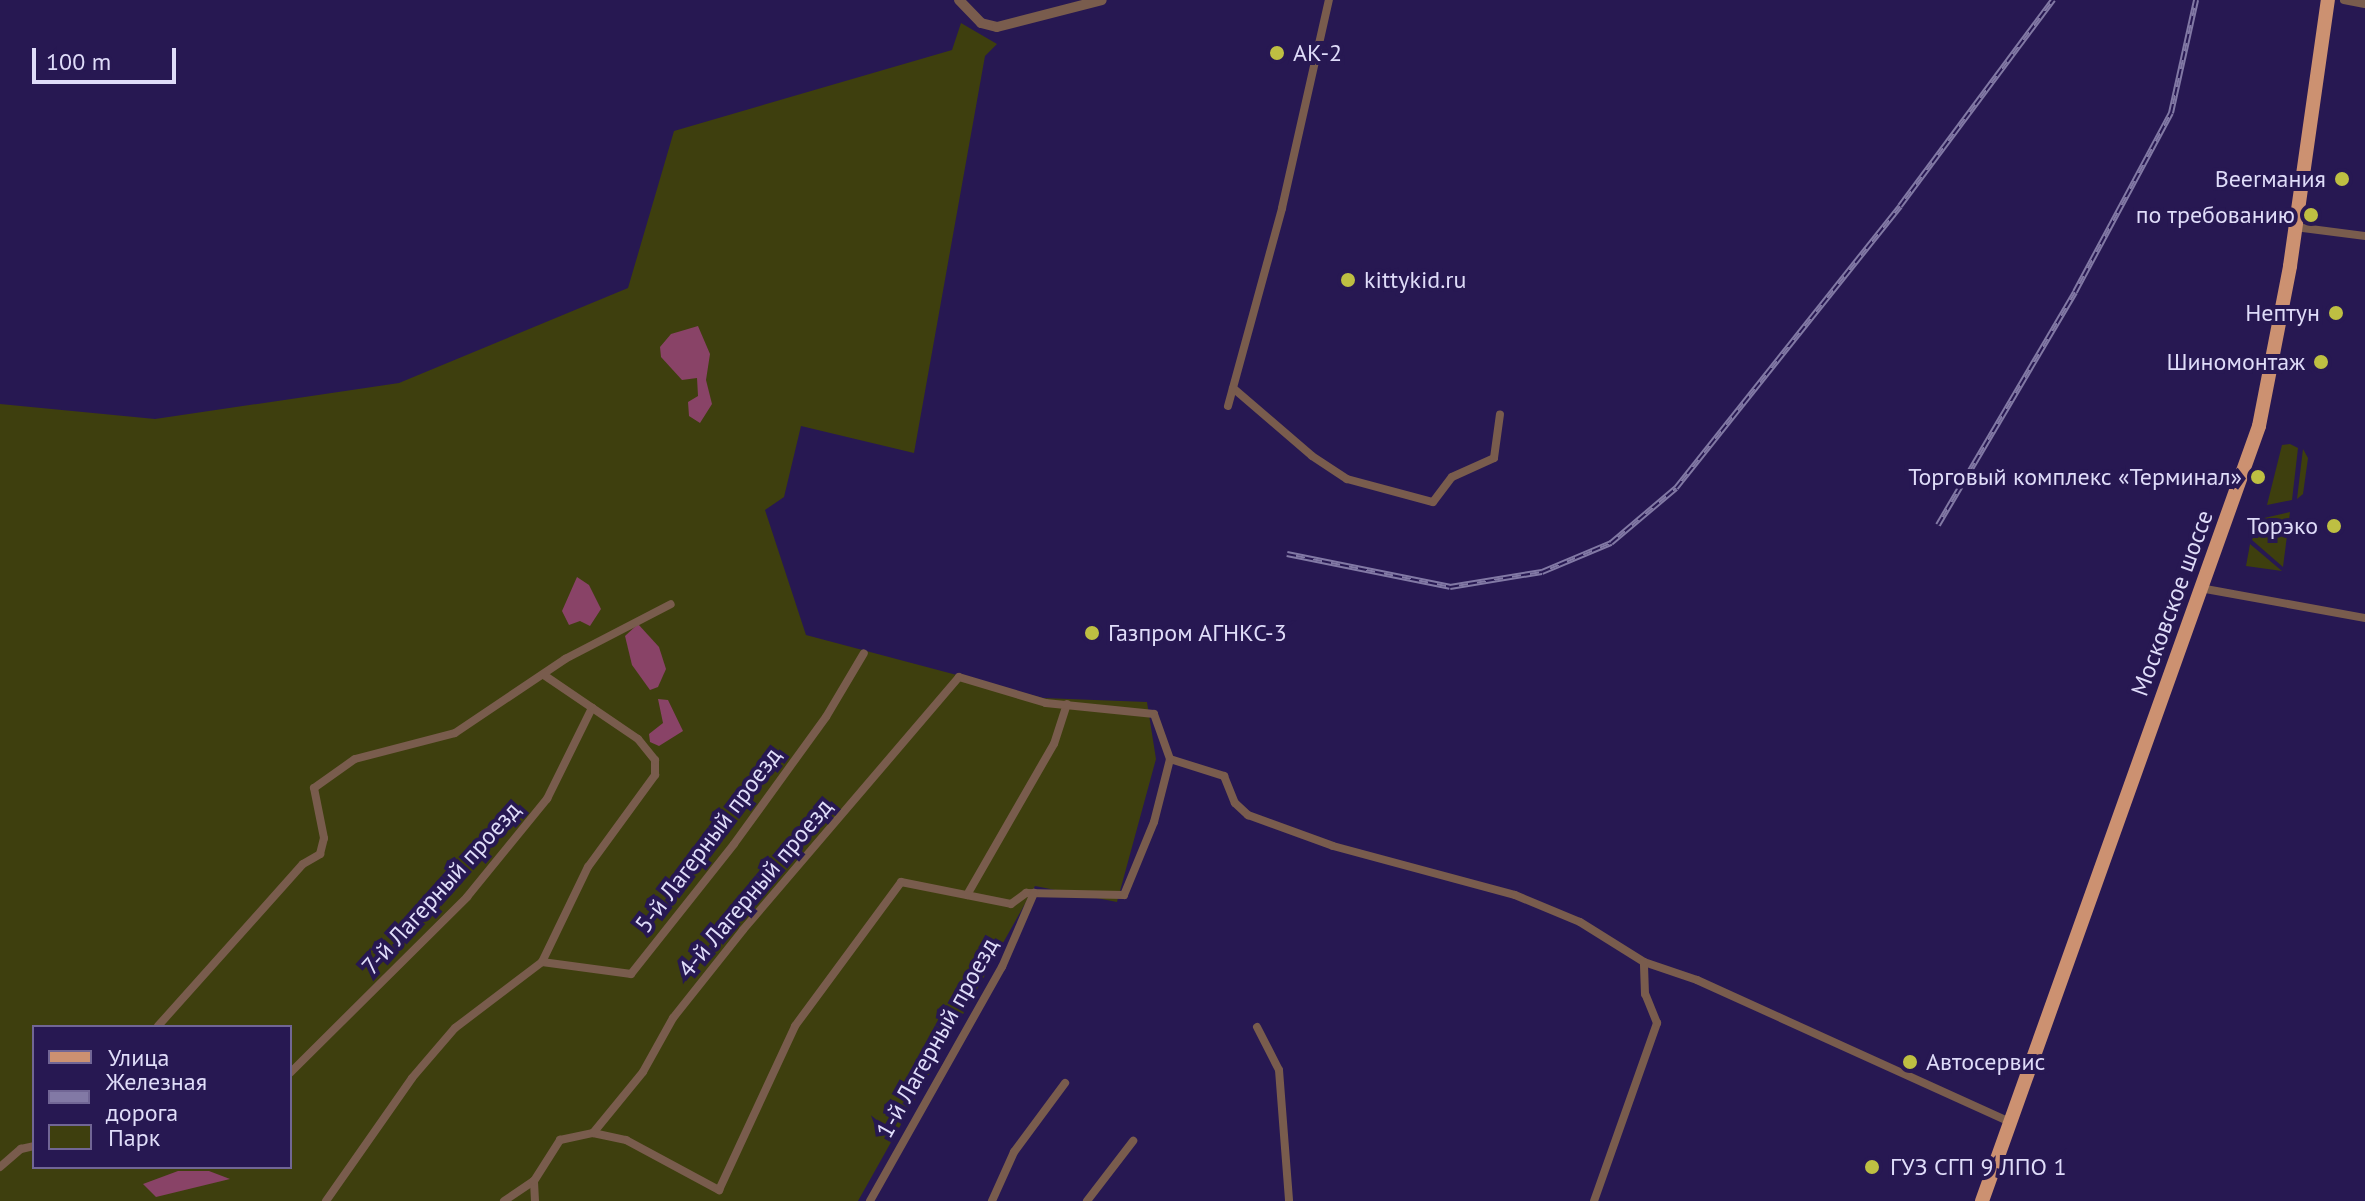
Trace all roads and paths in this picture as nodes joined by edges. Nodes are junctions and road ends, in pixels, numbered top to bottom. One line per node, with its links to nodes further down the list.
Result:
1 (959, 0): 2 (street)
2 (1102, 0)
3 (1329, 0): 9 (street)
4 (2328, 0): 7 (main road, Московское шоссе)
5 (2344, 0): 6 (street)
6 (2365, 4)
7 (2295, 227): 8 (street); 12 (main road, Московское шоссе)
8 (2365, 236)
9 (1233, 388): 10 (street); 11 (street)
10 (1228, 406)
11 (1500, 414)
12 (2199, 588): 14 (street); 28 (main road, Московское шоссе)
13 (671, 604): 16 (street)
14 (2365, 618)
15 (864, 653): 22 (street, 5-й Лагерный проезд)
16 (544, 675): 18 (street); 24 (street)
17 (1067, 704): 19 (street); 21 (street); 29 (street, 4-й Лагерный проезд)
18 (592, 708): 22 (street); 26 (street, 7-й Лагерный проезд)
19 (1170, 759): 20 (street); 23 (street)
20 (1034, 893): 21 (street); 38 (street, 1-й Лагерный проезд)
21 (967, 895): 34 (street)
22 (542, 962): 35 (street)
23 (1644, 962): 28 (street); 42 (street)
24 (159, 1025)
25 (1257, 1027): 41 (street)
26 (292, 1071)
27 (1065, 1083): 39 (street)
28 (2010, 1122): 43 (main road, Московское шоссе)
29 (593, 1133): 33 (street); 34 (street)
30 (1133, 1141): 40 (street)
31 (32, 1146): 32 (street)
32 (0, 1167)
33 (534, 1181): 36 (street); 37 (street)
34 (719, 1196)
35 (326, 1201)
36 (504, 1201)
37 (535, 1201)
38 (870, 1201)
39 (992, 1201)
40 (1087, 1201)
41 (1289, 1201)
42 (1594, 1201)
43 (1982, 1201)

